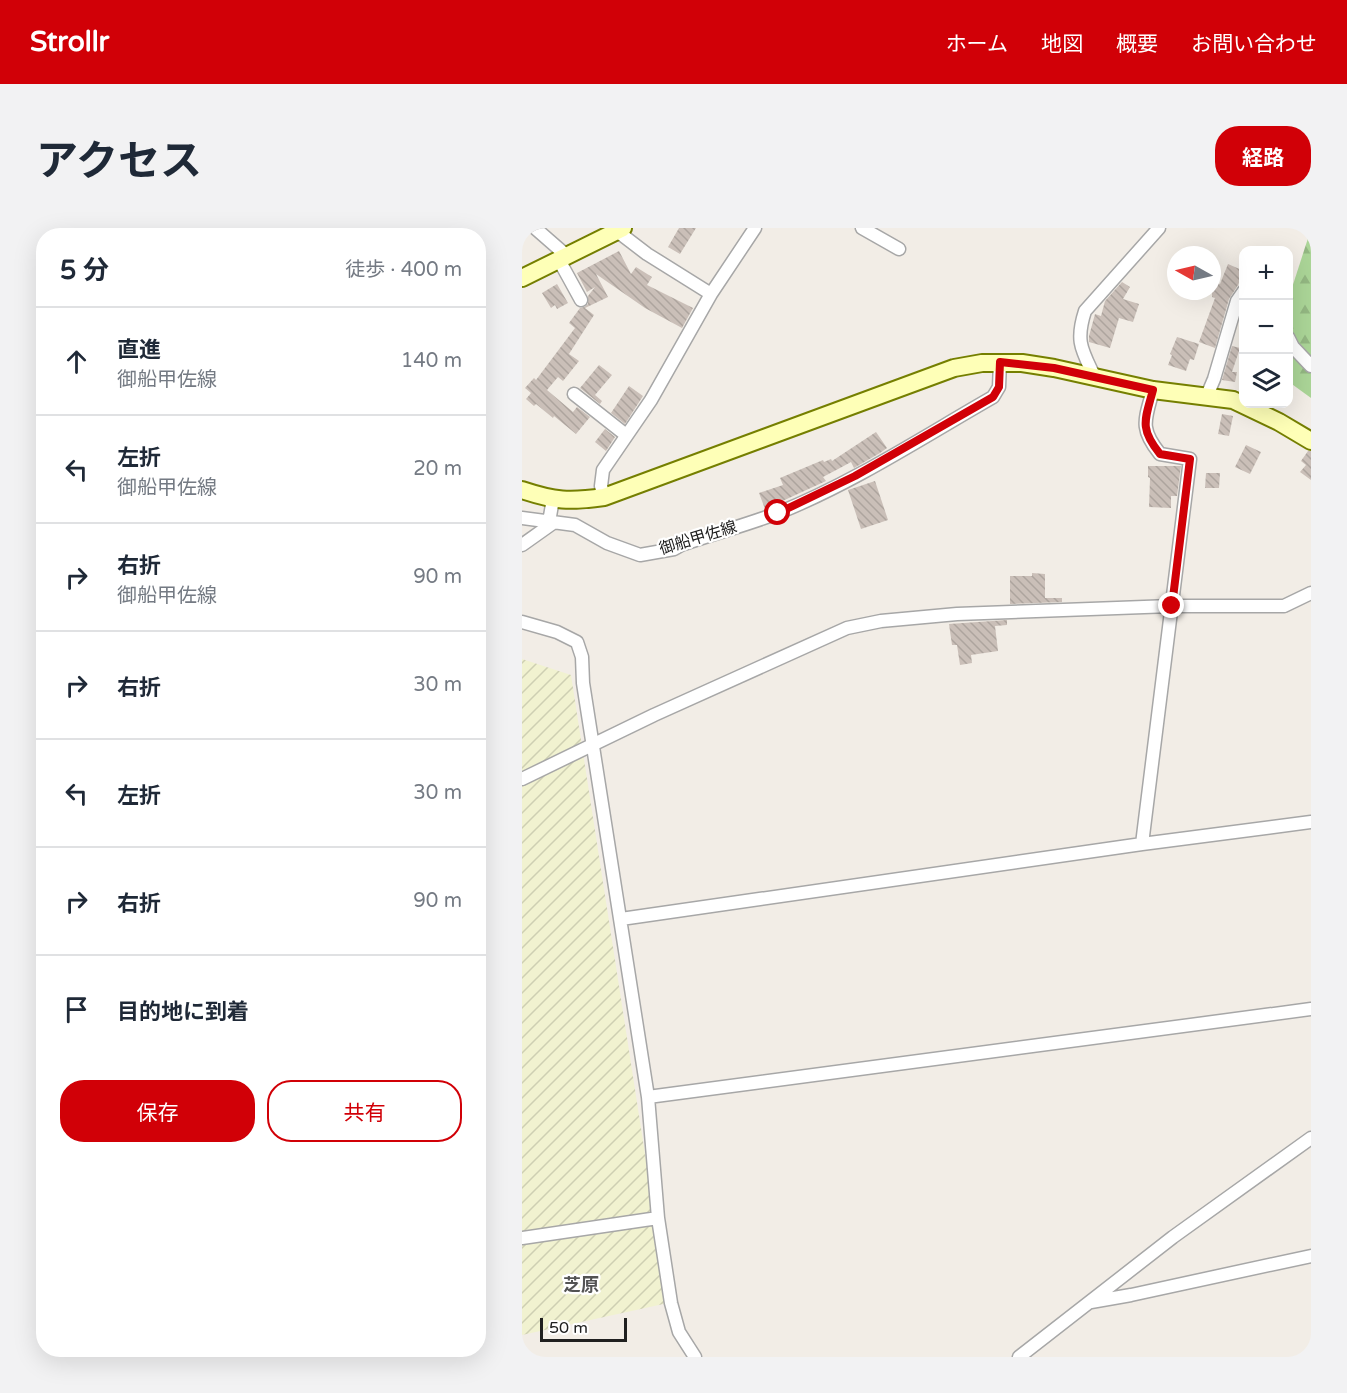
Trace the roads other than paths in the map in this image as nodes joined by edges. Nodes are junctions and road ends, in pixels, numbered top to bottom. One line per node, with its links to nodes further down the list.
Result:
1 (535, 228): 7 (street)
2 (755, 228): 9 (street)
3 (862, 228): 6 (street)
4 (1159, 228): 15 (street)
5 (620, 229): 7 (main road); 9 (street)
6 (899, 249)
7 (563, 258): 8 (main road); 11 (street)
8 (522, 278)
9 (711, 294): 19 (street)
10 (1239, 299): 18 (street)
11 (581, 300)
12 (1293, 347): 14 (street)
13 (1000, 362): 15 (main road); 22 (main road); 25 (street, 御船甲佐線)
14 (1311, 366)
15 (1095, 378): 16 (main road)
16 (1153, 390): 18 (main road); 28 (street)
17 (574, 394): 19 (street)
18 (1206, 398): 20 (main road)
19 (626, 435): 22 (street)
20 (1311, 441)
21 (522, 490): 23 (main road)
22 (604, 497): 23 (main road)
23 (554, 499): 25 (street)
24 (522, 518): 25 (street, 御船甲佐線)
25 (551, 523): 26 (street)
26 (522, 545)
27 (1311, 593): 28 (street)
28 (1172, 606): 30 (street); 33 (street)
29 (522, 622): 30 (street)
30 (593, 746): 31 (street); 34 (street)
31 (522, 779)
32 (1311, 822): 33 (street)
33 (1142, 844): 34 (street)
34 (621, 919): 36 (street)
35 (1311, 1009): 36 (street)
36 (648, 1097): 38 (street)
37 (1311, 1138): 41 (street)
38 (658, 1218): 39 (street); 42 (street)
39 (522, 1238)
40 (1311, 1256): 41 (street)
41 (1089, 1302): 43 (street)
42 (695, 1357)
43 (1019, 1357)

